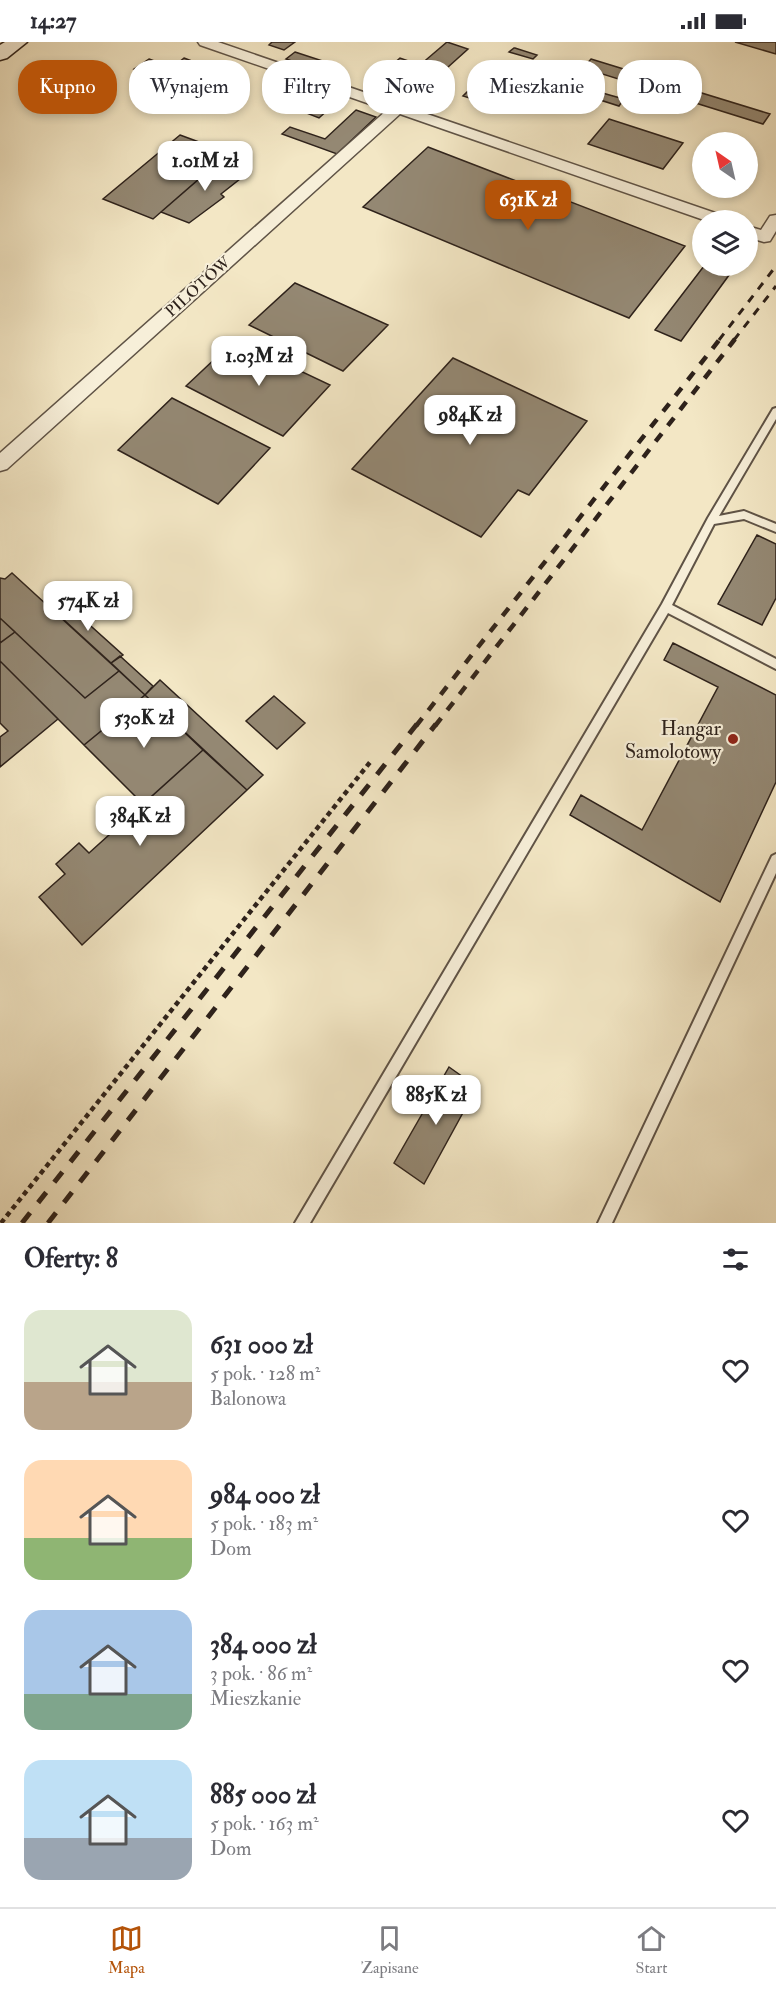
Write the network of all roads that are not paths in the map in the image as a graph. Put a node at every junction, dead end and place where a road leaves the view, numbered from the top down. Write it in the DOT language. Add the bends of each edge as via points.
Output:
graph roads {
  1 [pos="18,42"];
  2 [pos="205,42"];
  3 [pos="0,54"];
  4 [pos="363,98"];
  5 [pos="392,114"];
  6 [pos="408,114"];
  7 [pos="692,211"];
  8 [pos="776,220"];
  9 [pos="758,235"];
  10 [pos="776,411"];
  11 [pos="0,464"];
  12 [pos="711,521"];
  13 [pos="776,528"];
  14 [pos="666,607"];
  15 [pos="776,664"];
  16 [pos="776,860"];
  17 [pos="302,1223"];
  18 [pos="605,1223"];
  1 -- 3 [label="main road"];
  2 -- 4 [label="street"];
  5 -- 11 [label="street, PILOTÓW"];
  6 -- 7 [label="street"];
  8 -- 9 [label="street" via="764,237"];
  10 -- 12 [label="lane"];
  12 -- 13 [label="lane" via="744,514"];
  12 -- 14 [label="lane"];
  14 -- 15 [label="lane"];
  14 -- 17 [label="lane"];
  16 -- 18 [label="lane"];
}
